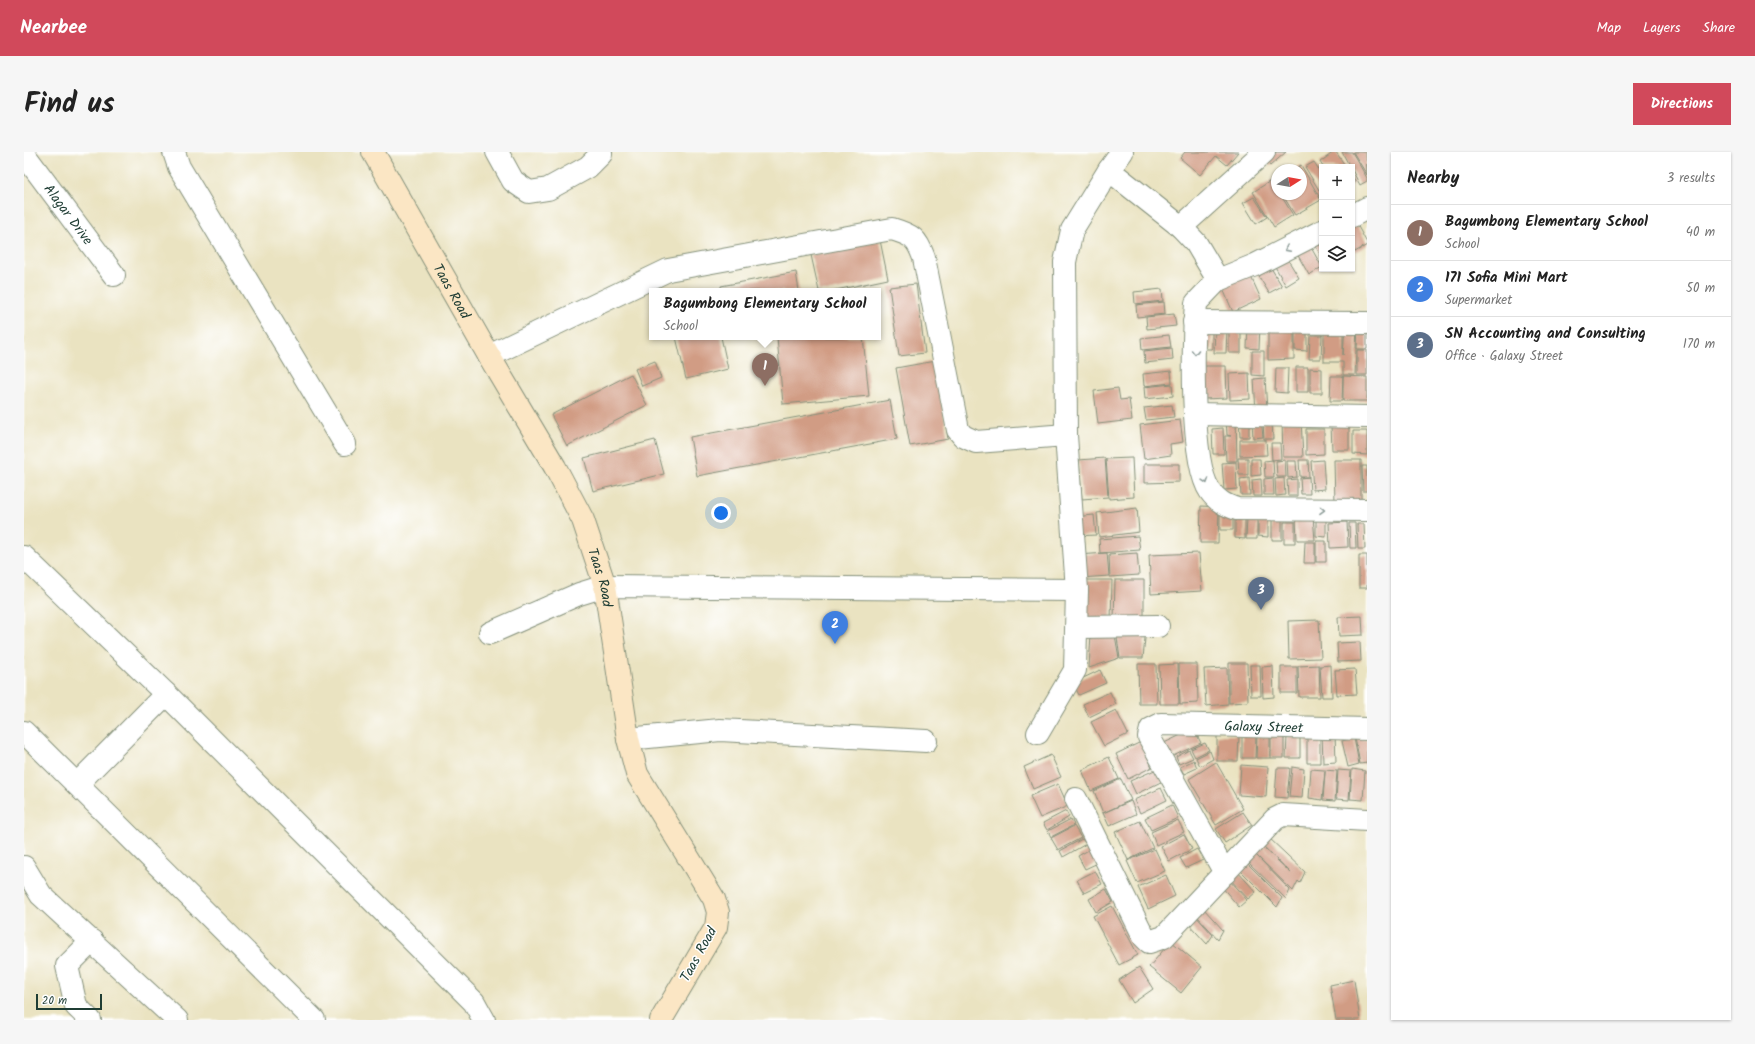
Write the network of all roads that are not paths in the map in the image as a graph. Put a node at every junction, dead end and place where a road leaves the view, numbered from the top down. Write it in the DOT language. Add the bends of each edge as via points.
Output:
graph roads {
  1 [pos="174,152"];
  2 [pos="373,152"];
  3 [pos="497,152"];
  4 [pos="601,152"];
  5 [pos="1122,152"];
  6 [pos="1264,152"];
  7 [pos="24,154"];
  8 [pos="1109,170"];
  9 [pos="1367,208"];
  10 [pos="1355,214"];
  11 [pos="1181,227"];
  12 [pos="1319,233"];
  13 [pos="114,274"];
  14 [pos="1218,280"];
  15 [pos="1194,322"];
  16 [pos="1367,323"];
  17 [pos="489,356"];
  18 [pos="1195,414"];
  19 [pos="1367,417"];
  20 [pos="1066,435"];
  21 [pos="345,444"];
  22 [pos="1367,510"];
  23 [pos="24,557"];
  24 [pos="605,586"];
  25 [pos="1077,590"];
  26 [pos="1158,626"];
  27 [pos="1077,627"];
  28 [pos="490,633"];
  29 [pos="166,694"];
  30 [pos="1367,729"];
  31 [pos="24,732"];
  32 [pos="1038,733"];
  33 [pos="628,739"];
  34 [pos="926,741"];
  35 [pos="77,784"];
  36 [pos="1076,800"];
  37 [pos="1367,820"];
  38 [pos="24,867"];
  39 [pos="1225,873"];
  40 [pos="92,940"];
  41 [pos="90,1020"];
  42 [pos="177,1020"];
  43 [pos="314,1020"];
  44 [pos="484,1020"];
  45 [pos="661,1020"];
  1 -- 21 [label="street" via="179,167"];
  2 -- 17 [label="street, Taas Road"];
  3 -- 4 [label="street" via="513,180 529,192 548,189 588,167"];
  5 -- 8 [label="street"];
  6 -- 11 [label="street"];
  7 -- 13 [label="street, Alagar Drive"];
  8 -- 11 [label="street"];
  8 -- 20 [label="street" via="1072,230 1065,262"];
  9 -- 10 [label="street"];
  11 -- 14 [label="street" via="1196,243"];
  12 -- 14 [label="street, one-way" via="1255,265"];
  14 -- 15 [label="street" via="1196,303"];
  15 -- 16 [label="street"];
  15 -- 18 [label="street, one-way"];
  17 -- 20 [label="street" via="668,270 892,230 913,237 920,246 958,430 962,436 976,442"];
  17 -- 24 [label="street, Taas Road" via="555,467 583,520"];
  18 -- 19 [label="street"];
  18 -- 22 [label="street, one-way" via="1200,464 1209,490 1221,504 1237,509"];
  20 -- 25 [label="street"];
  23 -- 29 [label="street"];
  24 -- 25 [label="street"];
  24 -- 28 [label="street" via="579,594"];
  24 -- 33 [label="street, Taas Road"];
  25 -- 27 [label="street"];
  26 -- 27 [label="street"];
  27 -- 32 [label="street" via="1075,670"];
  29 -- 35 [label="street"];
  29 -- 44 [label="street" via="474,1002"];
  30 -- 39 [label="street, Galaxy Street" via="1161,724 1151,729 1149,737"];
  31 -- 35 [label="street"];
  33 -- 34 [label="street" via="720,730"];
  33 -- 45 [label="street, Taas Road" via="638,774 714,899 718,912 716,927"];
  35 -- 43 [label="street"];
  36 -- 39 [label="street" via="1144,938 1149,942 1164,937"];
  37 -- 39 [label="street" via="1283,815 1275,819"];
  38 -- 40 [label="street" via="41,895"];
  40 -- 41 [label="street" via="67,966 76,1006"];
  40 -- 42 [label="street"];
}
